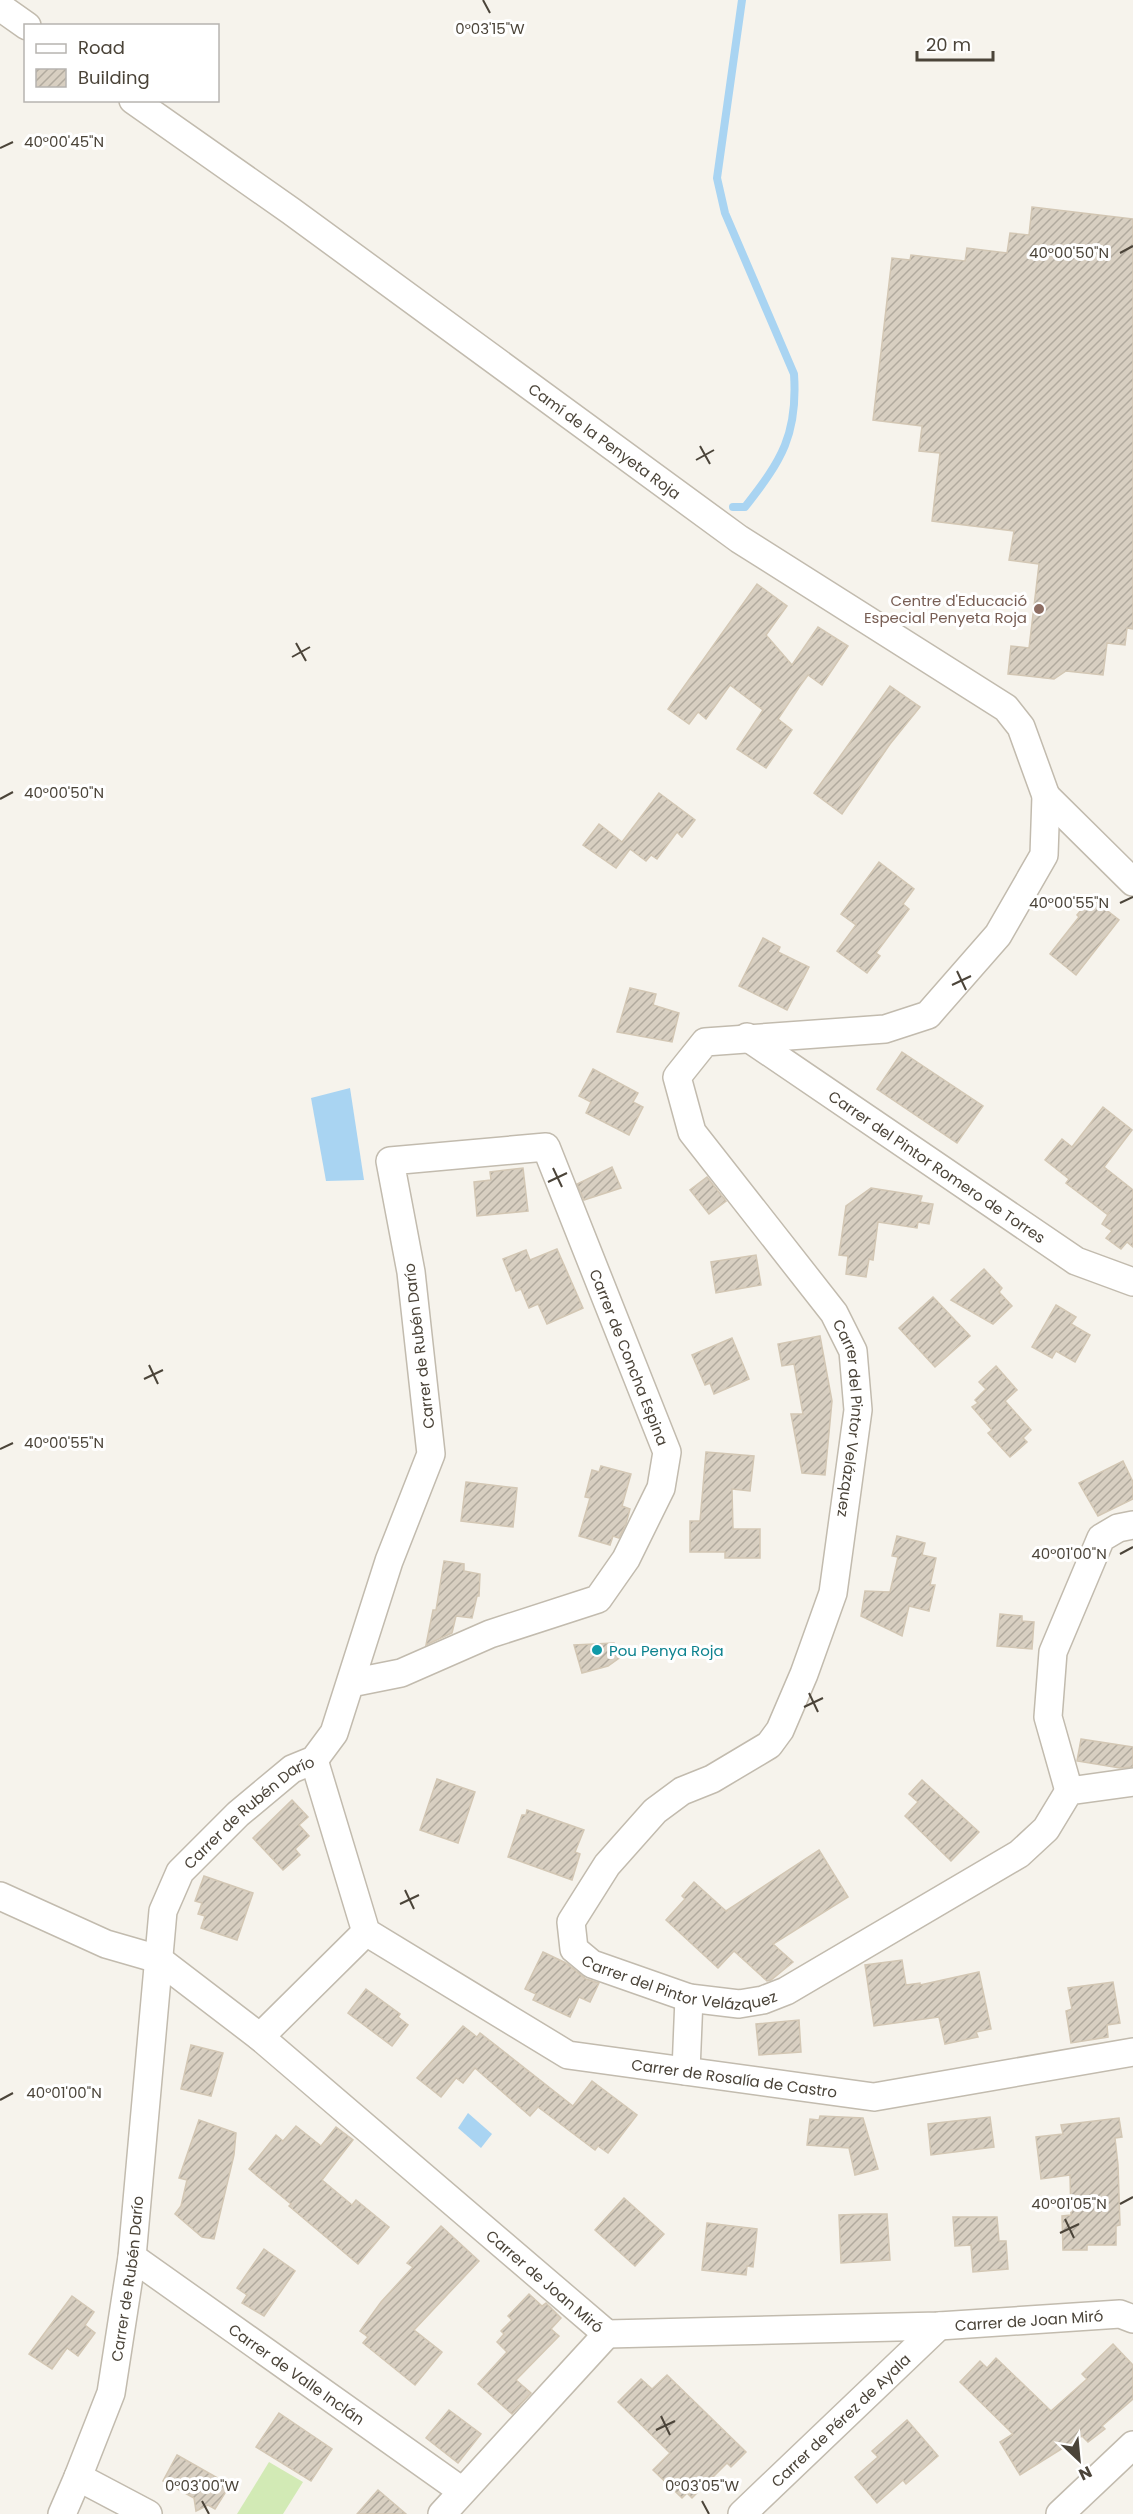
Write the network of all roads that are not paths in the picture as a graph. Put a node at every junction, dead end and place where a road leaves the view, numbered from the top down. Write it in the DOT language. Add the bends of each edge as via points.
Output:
graph roads {
  1 [pos="0,7"];
  2 [pos="24,24"];
  3 [pos="137,102"];
  4 [pos="1046,796"];
  5 [pos="1133,882"];
  6 [pos="747,1037"];
  7 [pos="390,1161"];
  8 [pos="1133,1282"];
  9 [pos="1133,1525"];
  10 [pos="351,1683"];
  11 [pos="314,1760"];
  12 [pos="1133,1782"];
  13 [pos="1069,1791"];
  14 [pos="0,1896"];
  15 [pos="366,1932"];
  16 [pos="158,1959"];
  17 [pos="689,1998"];
  18 [pos="260,2037"];
  19 [pos="1133,2052"];
  20 [pos="686,2071"];
  21 [pos="132,2257"];
  22 [pos="1133,2319"];
  23 [pos="939,2326"];
  24 [pos="607,2334"];
  25 [pos="1133,2445"];
  26 [pos="78,2477"];
  27 [pos="462,2491"];
  28 [pos="62,2514"];
  29 [pos="148,2514"];
  30 [pos="442,2514"];
  31 [pos="742,2514"];
  32 [pos="1060,2514"];
  1 -- 2 [label="street"];
  3 -- 4 [label="street, Camí de la Penyeta Roja" via="739,539 1006,708 1021,727"];
  4 -- 5 [label="street"];
  4 -- 6 [label="street, Carrer del Pintor Velázquez" via="1044,855 999,935 928,1015 885,1029"];
  6 -- 8 [label="street, Carrer del Pintor Romero de Torres" via="1076,1261"];
  6 -- 17 [label="street, Carrer del Pintor Velázquez" via="705,1042 677,1077 692,1132 834,1313 853,1351 858,1410 833,1593 780,1730 769,1745 712,1779 682,1791 655,1811 607,1865 571,1922 574,1949 592,1964"];
  7 -- 10 [label="street, Carrer de Rubén Darío" via="411,1272 431,1454 389,1561"];
  7 -- 10 [label="street, Carrer de Concha Espina" via="546,1147 667,1452 661,1488 626,1559 598,1599 490,1634 401,1673"];
  9 -- 13 [label="street" via="1101,1538 1053,1652 1048,1717"];
  10 -- 11 [label="street, Carrer de Rubén Darío" via="334,1733"];
  11 -- 15 [label="street"];
  11 -- 16 [label="street, Carrer de Rubén Darío" via="292,1769 238,1814 180,1872 163,1911"];
  12 -- 13 [label="street"];
  13 -- 17 [label="street, Carrer del Pintor Velázquez" via="1046,1828 1019,1854 786,1991 739,2004"];
  14 -- 16 [label="street" via="106,1944"];
  15 -- 18 [label="street"];
  15 -- 20 [label="street, Carrer de Rosalía de Castro" via="568,2055"];
  16 -- 18 [label="street, Carrer de Joan Miró"];
  16 -- 21 [label="street, Carrer de Rubén Darío"];
  17 -- 20 [label="street"];
  18 -- 24 [label="street, Carrer de Joan Miró"];
  19 -- 20 [label="street, Carrer de Rosalía de Castro" via="874,2097"];
  21 -- 26 [label="street, Carrer de Rubén Darío" via="111,2393"];
  21 -- 27 [label="street, Carrer de Valle Inclán"];
  22 -- 23 [label="street, Carrer de Joan Miró" via="1120,2314"];
  23 -- 24 [label="street, Carrer de Joan Miró"];
  23 -- 31 [label="street, Carrer de Pérez de Ayala"];
  24 -- 27 [label="street"];
  25 -- 32 [label="street"];
  26 -- 28 [label="street, Carrer de Rubén Darío"];
  26 -- 29 [label="street"];
  27 -- 30 [label="street"];
}
